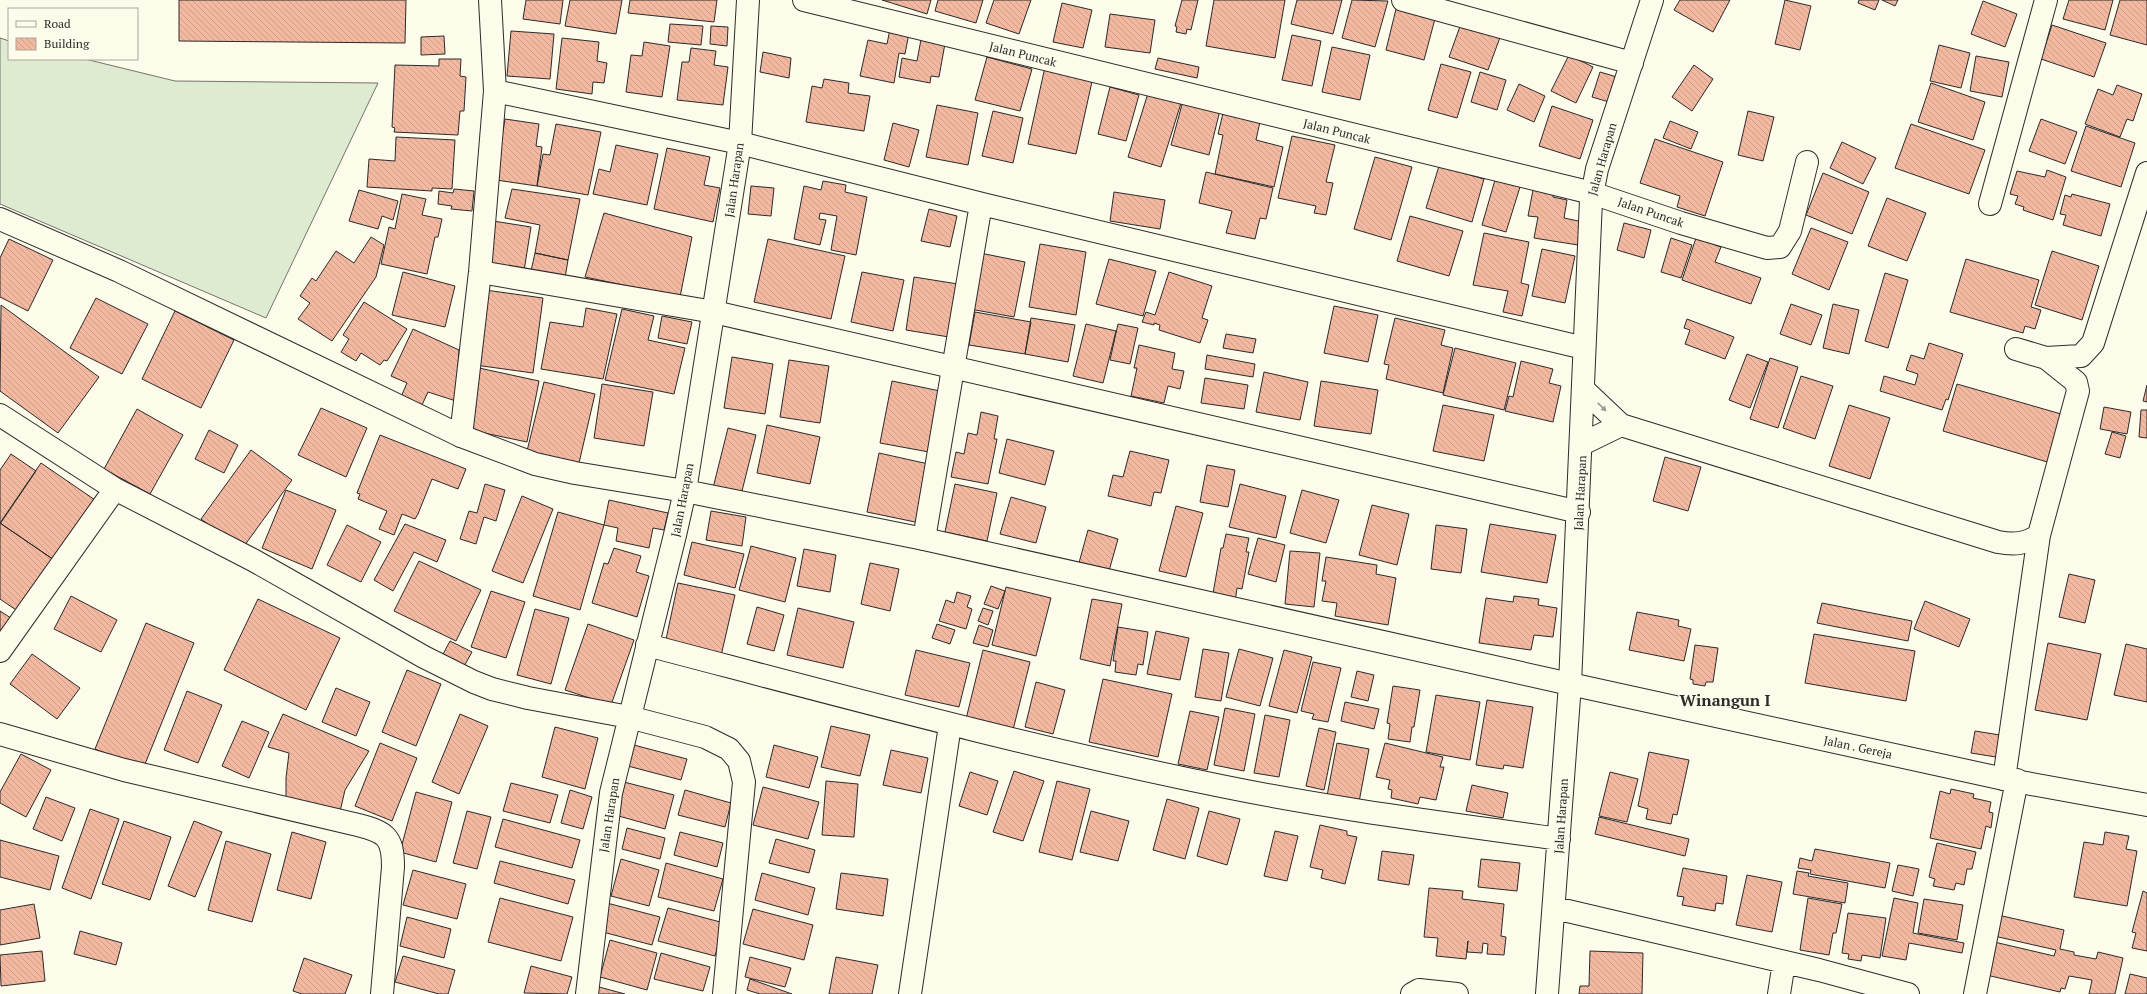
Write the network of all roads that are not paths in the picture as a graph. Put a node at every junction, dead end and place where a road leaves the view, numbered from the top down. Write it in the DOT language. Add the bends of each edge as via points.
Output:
graph roads {
  1 [pos="490,0"];
  2 [pos="748,0"];
  3 [pos="804,0"];
  4 [pos="1403,0"];
  5 [pos="1652,0"];
  6 [pos="2046,0"];
  7 [pos="1632,63"];
  8 [pos="495,91"];
  9 [pos="740,143"];
  10 [pos="1807,162"];
  11 [pos="2147,173"];
  12 [pos="1592,193"];
  13 [pos="981,204"];
  14 [pos="1990,204"];
  15 [pos="1,221"];
  16 [pos="480,272"];
  17 [pos="714,312"];
  18 [pos="1584,348"];
  19 [pos="2016,349"];
  20 [pos="2046,358"];
  21 [pos="954,367"];
  22 [pos="1583,389"];
  23 [pos="0,416"];
  24 [pos="1621,425"];
  25 [pos="461,436"];
  26 [pos="1582,444"];
  27 [pos="116,489"];
  28 [pos="684,491"];
  29 [pos="1579,512"];
  30 [pos="2039,535"];
  31 [pos="924,539"];
  32 [pos="647,645"];
  33 [pos="0,651"];
  34 [pos="1570,684"];
  35 [pos="629,717"];
  36 [pos="950,725"];
  37 [pos="0,734"];
  38 [pos="2011,779"];
  39 [pos="2147,805"];
  40 [pos="1559,839"];
  41 [pos="1555,908"];
  42 [pos="1784,962"];
  43 [pos="382,994"];
  44 [pos="587,994"];
  45 [pos="724,994"];
  46 [pos="910,994"];
  47 [pos="1412,994"];
  48 [pos="1456,994"];
  49 [pos="1547,994"];
  50 [pos="1779,994"];
  51 [pos="1908,994"];
  52 [pos="1975,994"];
  1 -- 8 [label="street"];
  2 -- 9 [label="street, Jalan Harapan"];
  3 -- 12 [label="street, Jalan Puncak"];
  4 -- 7 [label="street"];
  5 -- 7 [label="street, Jalan Harapan"];
  6 -- 14 [label="street"];
  7 -- 12 [label="street, Jalan Harapan" via="1597,169"];
  8 -- 9 [label="street"];
  8 -- 16 [label="street"];
  9 -- 13 [label="street"];
  9 -- 17 [label="street, Jalan Harapan"];
  10 -- 12 [label="street, Jalan Puncak" via="1790,231 1780,247 1774,249 1695,227"];
  11 -- 20 [label="street" via="2093,342 2081,356"];
  12 -- 18 [label="street, Jalan Harapan"];
  13 -- 18 [label="street"];
  13 -- 21 [label="street"];
  15 -- 25 [label="street, Jalan . Gereja" via="120,271"];
  16 -- 17 [label="street"];
  16 -- 25 [label="street"];
  17 -- 21 [label="street"];
  17 -- 28 [label="street, Jalan Harapan"];
  18 -- 22 [label="street, Jalan Harapan"];
  19 -- 20 [label="street"];
  20 -- 30 [label="street" via="2076,382 2078,391"];
  21 -- 29 [label="street"];
  21 -- 31 [label="street"];
  22 -- 24 [label="street, one-way"];
  22 -- 26 [label="street, Jalan Harapan"];
  23 -- 27 [label="street"];
  24 -- 26 [label="street"];
  24 -- 30 [label="street" via="1998,542 2026,543"];
  25 -- 28 [label="street, Jalan . Gereja" via="509,456 553,469"];
  26 -- 29 [label="street, Jalan Harapan"];
  27 -- 33 [label="street"];
  27 -- 35 [label="street" via="253,560 424,657 474,682 528,698"];
  28 -- 31 [label="street, Jalan . Gereja"];
  28 -- 32 [label="street, Jalan Harapan" via="676,535"];
  29 -- 34 [label="street, Jalan Harapan"];
  30 -- 38 [label="street"];
  31 -- 34 [label="street, Jalan . Gereja"];
  32 -- 35 [label="street, Jalan Harapan"];
  32 -- 36 [label="street"];
  34 -- 38 [label="street, Jalan . Gereja"];
  34 -- 40 [label="street, Jalan Harapan"];
  35 -- 44 [label="street, Jalan Harapan" via="611,793"];
  35 -- 45 [label="street" via="705,737 729,749 739,761 744,782"];
  36 -- 40 [label="street" via="1220,786 1340,809"];
  36 -- 46 [label="street"];
  37 -- 43 [label="street" via="124,770 358,825 385,834 393,856 393,868"];
  38 -- 39 [label="street, Jalan . Gereja"];
  38 -- 52 [label="street"];
  40 -- 41 [label="street, Jalan Harapan"];
  41 -- 42 [label="street"];
  41 -- 49 [label="street, Jalan Harapan"];
  42 -- 50 [label="street"];
  42 -- 51 [label="street"];
  47 -- 48 [label="street" via="1419,990"];
}
